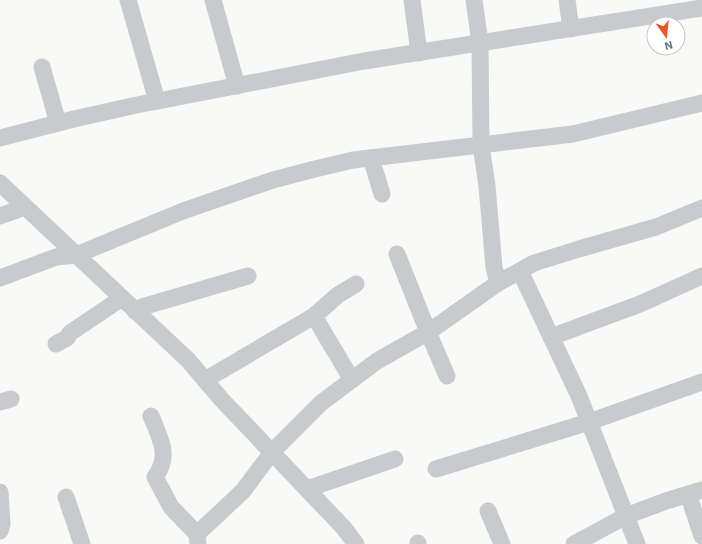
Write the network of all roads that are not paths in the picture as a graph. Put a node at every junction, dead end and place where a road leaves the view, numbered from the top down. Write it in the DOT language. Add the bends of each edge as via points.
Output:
graph roads {
  1 [pos="128,0"];
  2 [pos="213,0"];
  3 [pos="412,0"];
  4 [pos="474,0"];
  5 [pos="567,0"];
  6 [pos="702,8"];
  7 [pos="571,29"];
  8 [pos="480,43"];
  9 [pos="419,52"];
  10 [pos="42,67"];
  11 [pos="236,86"];
  12 [pos="157,101"];
  13 [pos="702,103"];
  14 [pos="58,123"];
  15 [pos="1,134"];
  16 [pos="481,145"];
  17 [pos="371,158"];
  18 [pos="0,183"];
  19 [pos="382,194"];
  20 [pos="25,207"];
  21 [pos="702,208"];
  22 [pos="0,216"];
  23 [pos="397,254"];
  24 [pos="76,255"];
  25 [pos="520,271"];
  26 [pos="248,276"];
  27 [pos="702,276"];
  28 [pos="0,278"];
  29 [pos="498,283"];
  30 [pos="356,284"];
  31 [pos="122,298"];
  32 [pos="135,311"];
  33 [pos="314,316"];
  34 [pos="428,332"];
  35 [pos="551,337"];
  36 [pos="56,344"];
  37 [pos="447,376"];
  38 [pos="205,380"];
  39 [pos="352,380"];
  40 [pos="702,382"];
  41 [pos="151,416"];
  42 [pos="589,422"];
  43 [pos="272,452"];
  44 [pos="395,459"];
  45 [pos="436,469"];
  46 [pos="307,489"];
  47 [pos="0,492"];
  48 [pos="695,492"];
  49 [pos="66,497"];
  50 [pos="488,511"];
  51 [pos="626,516"];
  52 [pos="0,532"];
  53 [pos="702,536"];
  54 [pos="197,539"];
  55 [pos="82,544"];
  56 [pos="356,544"];
  57 [pos="502,544"];
  58 [pos="574,544"];
  59 [pos="637,544"];
  1 -- 12 [label="street"];
  2 -- 11 [label="street"];
  3 -- 9 [label="street"];
  4 -- 8 [label="street"];
  5 -- 7 [label="street"];
  6 -- 7 [label="street"];
  7 -- 8 [label="street"];
  8 -- 9 [label="street"];
  8 -- 16 [label="street"];
  9 -- 11 [label="street"];
  10 -- 14 [label="street"];
  11 -- 12 [label="street"];
  12 -- 14 [label="street"];
  13 -- 16 [label="street" via="573,134"];
  14 -- 15 [label="street"];
  16 -- 17 [label="street"];
  16 -- 29 [label="street" via="494,267"];
  17 -- 19 [label="street"];
  17 -- 24 [label="street" via="330,165 273,180 183,211"];
  18 -- 20 [label="street"];
  20 -- 22 [label="street"];
  20 -- 24 [label="street"];
  21 -- 25 [label="street" via="656,227 579,249"];
  23 -- 34 [label="street"];
  24 -- 28 [label="street" via="56,257"];
  24 -- 31 [label="street"];
  25 -- 29 [label="street"];
  25 -- 35 [label="street"];
  26 -- 32 [label="street"];
  27 -- 35 [label="street" via="640,304"];
  29 -- 34 [label="street"];
  30 -- 33 [label="street" via="338,295"];
  31 -- 32 [label="street"];
  31 -- 36 [label="street"];
  32 -- 38 [label="street" via="188,360"];
  33 -- 38 [label="street"];
  33 -- 39 [label="street"];
  34 -- 37 [label="street"];
  34 -- 39 [label="street" via="377,361"];
  35 -- 42 [label="street"];
  38 -- 43 [label="street"];
  39 -- 43 [label="street" via="321,403"];
  40 -- 42 [label="street"];
  41 -- 54 [label="street" via="164,454 161,470 155,477 171,507"];
  42 -- 45 [label="street"];
  42 -- 51 [label="street"];
  43 -- 46 [label="street"];
  43 -- 54 [label="street" via="243,491"];
  44 -- 46 [label="street"];
  46 -- 56 [label="street"];
  47 -- 52 [label="street"];
  48 -- 51 [label="street"];
  48 -- 53 [label="street"];
  49 -- 55 [label="street"];
  50 -- 57 [label="street"];
  51 -- 58 [label="street"];
  51 -- 59 [label="street"];
}
